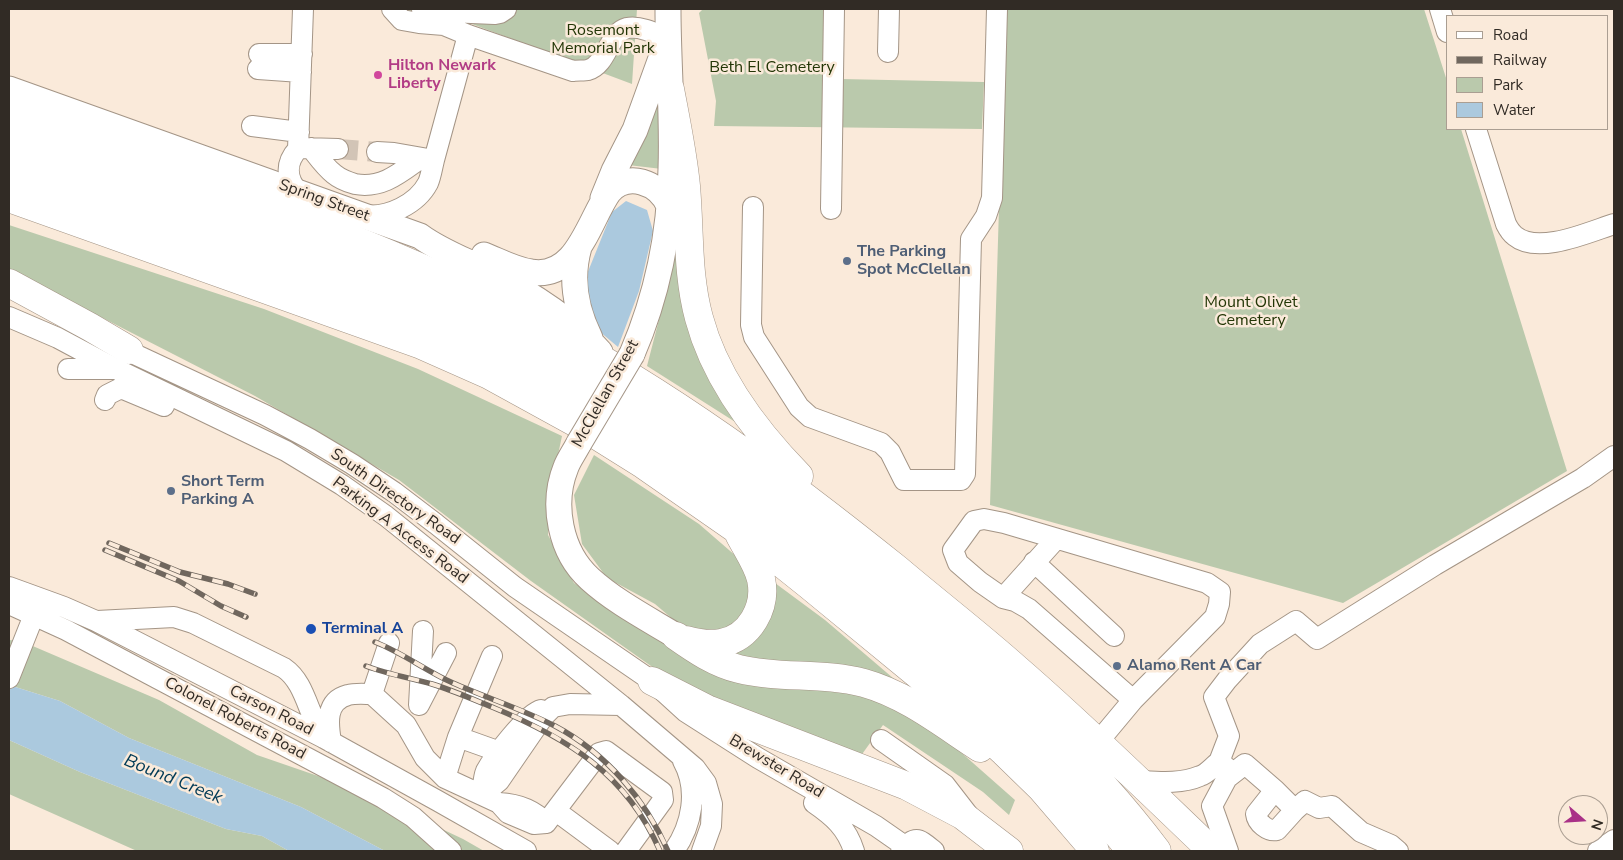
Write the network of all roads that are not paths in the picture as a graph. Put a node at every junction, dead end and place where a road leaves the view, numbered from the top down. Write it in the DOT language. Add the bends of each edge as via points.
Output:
graph roads {
  1 [pos="303,9"];
  2 [pos="392,9"];
  3 [pos="422,9"];
  4 [pos="506,9"];
  5 [pos="668,9"];
  6 [pos="834,9"];
  7 [pos="889,9"];
  8 [pos="997,9"];
  9 [pos="1440,9"];
  10 [pos="1446,29"];
  11 [pos="468,35"];
  12 [pos="668,39"];
  13 [pos="888,52"];
  14 [pos="258,62"];
  15 [pos="301,63"];
  16 [pos="9,89"];
  17 [pos="670,89"];
  18 [pos="9,115"];
  19 [pos="252,126"];
  20 [pos="1476,130"];
  21 [pos="9,142"];
  22 [pos="303,143"];
  23 [pos="338,149"];
  24 [pos="377,152"];
  25 [pos="428,159"];
  26 [pos="9,170"];
  27 [pos="298,192"];
  28 [pos="9,198"];
  29 [pos="669,206"];
  30 [pos="753,207"];
  31 [pos="598,209"];
  32 [pos="831,209"];
  33 [pos="359,214"];
  34 [pos="1614,224"];
  35 [pos="420,236"];
  36 [pos="579,247"];
  37 [pos="9,283"];
  38 [pos="9,297"];
  39 [pos="9,317"];
  40 [pos="592,343"];
  41 [pos="122,360"];
  42 [pos="621,360"];
  43 [pos="68,370"];
  44 [pos="105,400"];
  45 [pos="270,442"];
  46 [pos="1614,456"];
  47 [pos="736,529"];
  48 [pos="859,538"];
  49 [pos="1056,538"];
  50 [pos="1034,562"];
  51 [pos="9,587"];
  52 [pos="1003,598"];
  53 [pos="9,604"];
  54 [pos="34,615"];
  55 [pos="96,621"];
  56 [pos="423,631"];
  57 [pos="676,636"];
  58 [pos="1114,636"];
  59 [pos="389,643"];
  60 [pos="446,653"];
  61 [pos="492,656"];
  62 [pos="9,678"];
  63 [pos="652,681"];
  64 [pos="372,694"];
  65 [pos="1133,700"];
  66 [pos="419,705"];
  67 [pos="621,705"];
  68 [pos="553,707"];
  69 [pos="409,730"];
  70 [pos="458,737"];
  71 [pos="328,740"];
  72 [pos="881,740"];
  73 [pos="1098,742"];
  74 [pos="500,752"];
  75 [pos="679,755"];
  76 [pos="758,758"];
  77 [pos="1223,770"];
  78 [pos="445,778"];
  79 [pos="1140,782"];
  80 [pos="1041,788"];
  81 [pos="1275,790"];
  82 [pos="490,799"];
  83 [pos="1295,810"];
  84 [pos="551,817"];
  85 [pos="976,825"];
  86 [pos="1614,840"];
  87 [pos="906,849"];
  88 [pos="451,851"];
  89 [pos="526,851"];
  90 [pos="610,851"];
  91 [pos="626,851"];
  92 [pos="674,851"];
  93 [pos="703,851"];
  94 [pos="854,851"];
  95 [pos="934,851"];
  96 [pos="1008,851"];
  97 [pos="1027,851"];
  98 [pos="1095,851"];
  99 [pos="1131,851"];
  100 [pos="1157,851"];
  101 [pos="1212,851"];
  102 [pos="1228,851"];
  103 [pos="1398,851"];
  104 [pos="1598,851"];
  1 -- 15 [label="street"];
  2 -- 11 [label="street" via="402,20 444,25"];
  3 -- 4 [label="street" via="495,14"];
  5 -- 12 [label="main road, McClellan Street"];
  6 -- 32 [label="street"];
  7 -- 13 [label="street"];
  8 -- 30 [label="street" via="992,198 986,216 971,239 965,474 961,480 904,480 890,452 881,444 810,417 799,407 754,337 751,325"];
  9 -- 10 [label="street"];
  11 -- 12 [label="street" via="573,71 590,69 605,56 617,34 627,28 637,28"];
  11 -- 25 [label="street"];
  12 -- 17 [label="main road, McClellan Street"];
  12 -- 31 [label="main road" via="635,130"];
  14 -- 15 [label="street"];
  15 -- 22 [label="street"];
  16 -- 27 [label="main road, Spring Street"];
  17 -- 29 [label="main road, McClellan Street" via="672,155"];
  17 -- 48 [label="highway" via="684,171 692,290 699,320 714,358 739,402 774,449"];
  18 -- 42 [label="highway" via="379,250 511,310 564,338"];
  19 -- 22 [label="street"];
  20 -- 34 [label="street" via="1506,224 1514,236 1522,241 1544,244"];
  21 -- 100 [label="highway" via="344,262 439,300 539,349 641,408 796,516 1000,683 1081,760"];
  22 -- 23 [label="street"];
  22 -- 25 [label="street" via="333,174 361,185 371,186 394,178"];
  22 -- 27 [label="street" via="290,160 288,174"];
  24 -- 25 [label="street"];
  25 -- 33 [label="street" via="432,185 400,209 381,215"];
  26 -- 99 [label="highway" via="427,321 521,363 610,414 764,518 936,657 1049,759"];
  27 -- 33 [label="main road, Spring Street"];
  28 -- 47 [label="highway" via="395,335 466,364 602,438"];
  29 -- 31 [label="main road" via="665,197 646,183 623,182 612,188"];
  29 -- 42 [label="main road, McClellan Street" via="648,314"];
  31 -- 36 [label="main road"];
  33 -- 35 [label="main road, Spring Street"];
  35 -- 36 [label="main road" via="439,239 532,273 556,269"];
  35 -- 40 [label="main road, Spring Street" via="534,298"];
  36 -- 40 [label="main road" via="574,273 575,293"];
  37 -- 41 [label="highway" via="90,327"];
  38 -- 41 [label="street, South Directory Road" via="86,333"];
  39 -- 41 [label="street, Parking A Access Road"];
  40 -- 42 [label="main road, Spring Street"];
  41 -- 43 [label="street"];
  41 -- 45 [label="street, Parking A Access Road"];
  41 -- 63 [label="street, South Directory Road" via="265,415 352,464 429,518 515,587"];
  42 -- 48 [label="highway" via="659,394 736,445"];
  42 -- 57 [label="main road, McClellan Street, bridge" via="566,466 559,497 561,528 574,559 589,578"];
  44 -- 45 [label="street" via="107,395 121,388 250,443"];
  45 -- 67 [label="street, Parking A Access Road" via="386,516"];
  46 -- 77 [label="street" via="1584,478 1317,639 1296,621 1260,644 1214,697 1229,736"];
  47 -- 57 [label="highway" via="760,576 762,598 755,619 745,631 721,643 698,642"];
  47 -- 80 [label="highway" via="934,689"];
  48 -- 73 [label="highway" via="1010,663"];
  49 -- 50 [label="street"];
  49 -- 52 [label="street" via="984,519 974,521 953,550 958,563"];
  49 -- 65 [label="street" via="1207,583 1220,592 1215,617"];
  50 -- 52 [label="street"];
  50 -- 58 [label="street"];
  51 -- 55 [label="street, Carson Road"];
  52 -- 65 [label="street" via="1029,609"];
  53 -- 54 [label="street, Colonel Roberts Road"];
  54 -- 62 [label="street"];
  54 -- 88 [label="street, Colonel Roberts Road" via="383,798 413,817"];
  55 -- 71 [label="street, Carson Road"];
  55 -- 71 [label="street" via="174,617 284,668 296,678 317,729"];
  56 -- 66 [label="street"];
  57 -- 80 [label="highway" via="714,660 738,669 834,677 884,690 924,711"];
  59 -- 64 [label="street"];
  60 -- 66 [label="street"];
  61 -- 70 [label="street"];
  63 -- 76 [label="street, Brewster Road" via="686,712"];
  63 -- 85 [label="highway" via="707,709 907,786"];
  64 -- 69 [label="street"];
  64 -- 71 [label="street" via="348,695 336,701 329,714"];
  65 -- 73 [label="street"];
  66 -- 69 [label="street"];
  67 -- 68 [label="street"];
  67 -- 75 [label="street, Parking A Access Road"];
  68 -- 74 [label="street" via="535,711 518,727"];
  68 -- 82 [label="street" via="543,716"];
  69 -- 78 [label="street" via="425,758"];
  70 -- 74 [label="street"];
  70 -- 78 [label="street"];
  71 -- 89 [label="street, Carson Road"];
  72 -- 85 [label="street" via="945,785"];
  73 -- 79 [label="highway"];
  74 -- 82 [label="street" via="486,772"];
  75 -- 92 [label="street, Parking A Access Road" via="688,772 692,803 687,826"];
  75 -- 93 [label="street, Parking A Access Road" via="701,775 710,793 711,826"];
  76 -- 87 [label="street, Brewster Road" via="860,817"];
  76 -- 94 [label="street" via="781,780 834,818 848,835"];
  77 -- 79 [label="street" via="1186,780"];
  77 -- 81 [label="street" via="1245,764"];
  77 -- 102 [label="street" via="1212,806"];
  78 -- 82 [label="street"];
  79 -- 101 [label="highway"];
  80 -- 98 [label="highway"];
  81 -- 83 [label="street"];
  81 -- 83 [label="street" via="1256,814 1267,829 1277,830"];
  82 -- 84 [label="street" via="508,813 534,824"];
  83 -- 103 [label="street" via="1305,801 1319,808 1332,806 1361,832 1391,844"];
  84 -- 90 [label="street"];
  84 -- 91 [label="street" via="599,753 606,751 662,792 663,800"];
  85 -- 96 [label="highway"];
  85 -- 97 [label="highway"];
  86 -- 104 [label="street"];
  87 -- 95 [label="street, Brewster Road" via="911,841 918,840"];
}
